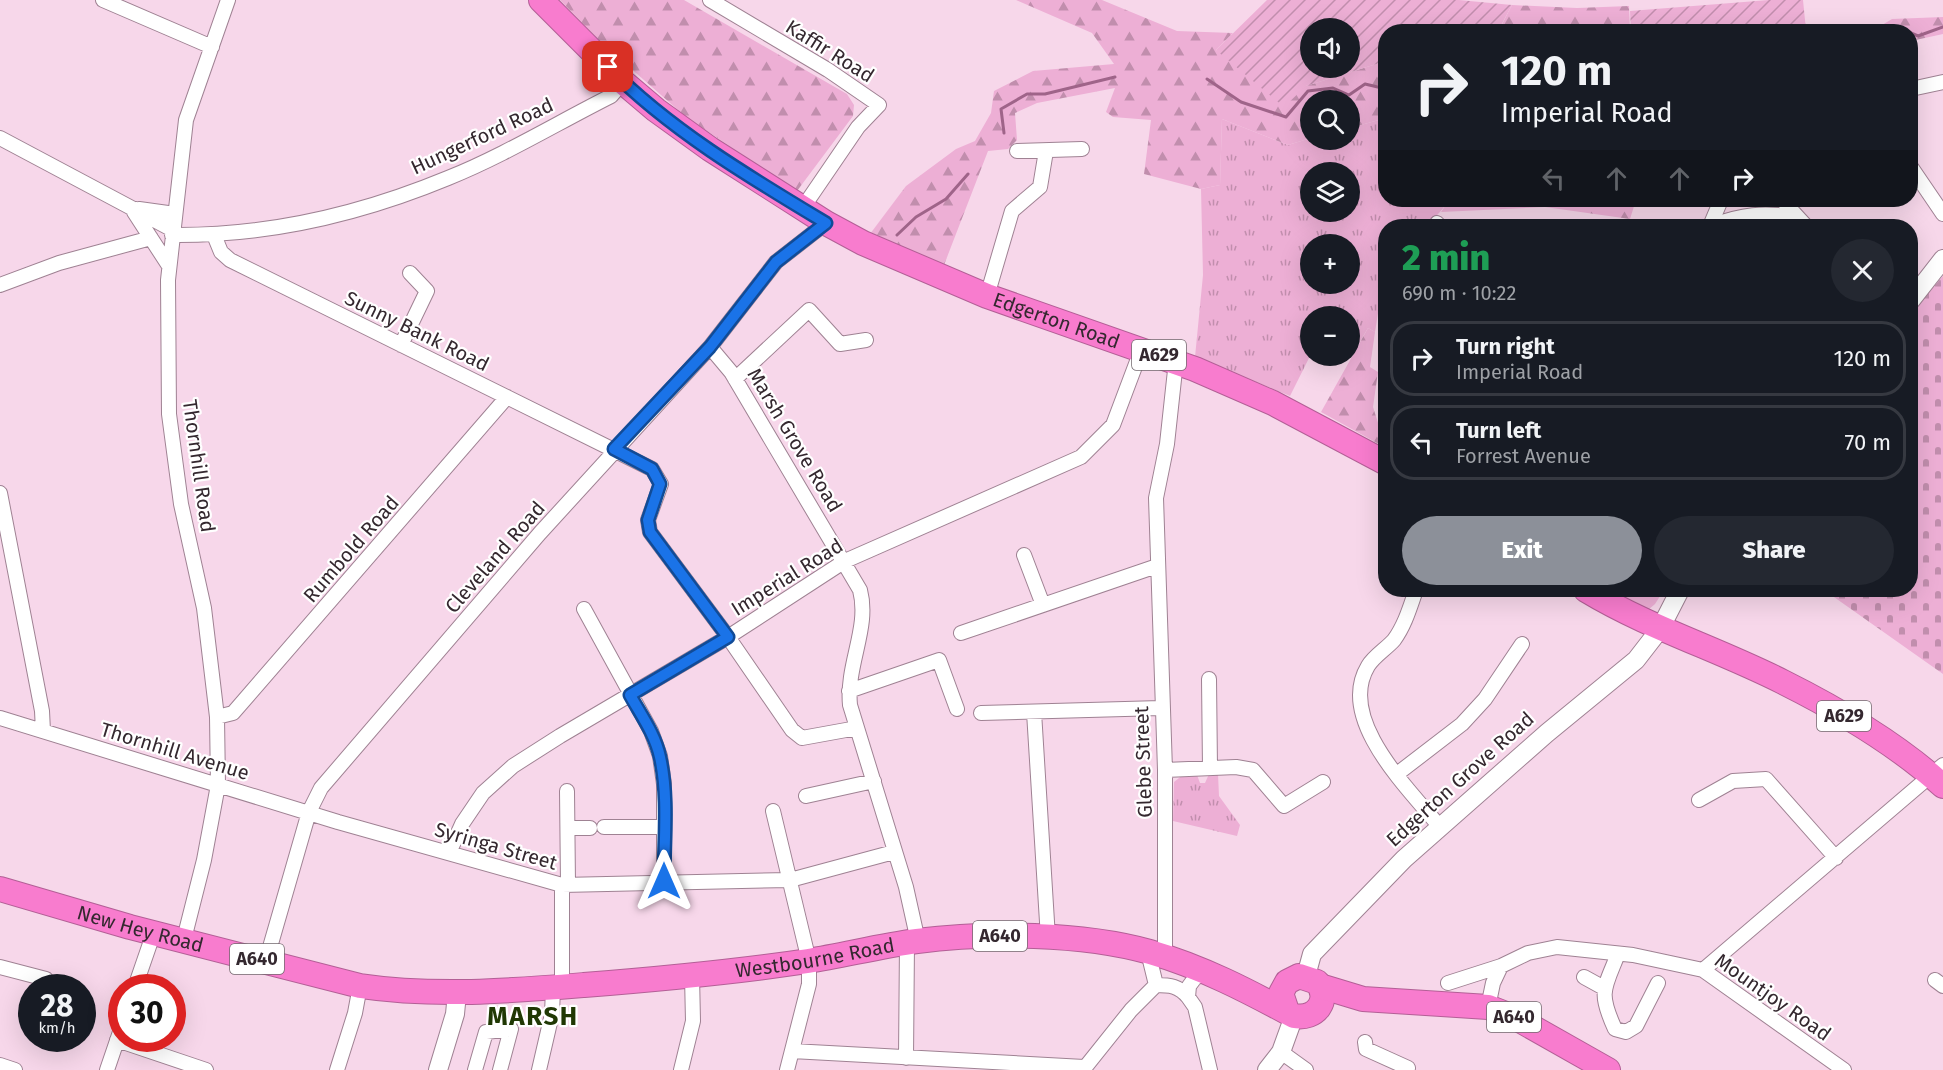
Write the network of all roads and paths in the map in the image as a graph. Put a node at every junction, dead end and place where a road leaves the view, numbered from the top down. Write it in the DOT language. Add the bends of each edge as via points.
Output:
graph roads {
  1 [pos="103,0"];
  2 [pos="228,0"];
  3 [pos="541,0"];
  4 [pos="710,0"];
  5 [pos="212,47"];
  6 [pos="623,82"];
  7 [pos="1943,82"];
  8 [pos="1918,87"];
  9 [pos="0,138"];
  10 [pos="1082,148"];
  11 [pos="1017,151"];
  12 [pos="1046,151"];
  13 [pos="1918,177"];
  14 [pos="1788,207"];
  15 [pos="131,208"];
  16 [pos="802,209"];
  17 [pos="175,214"];
  18 [pos="1943,214"];
  19 [pos="1731,219"];
  20 [pos="1788,219"];
  21 [pos="1798,219"];
  22 [pos="826,223"];
  23 [pos="173,232"];
  24 [pos="214,235"];
  25 [pos="151,238"];
  26 [pos="1943,259"];
  27 [pos="169,266"];
  28 [pos="410,273"];
  29 [pos="0,285"];
  30 [pos="1918,291"];
  31 [pos="987,296"];
  32 [pos="866,340"];
  33 [pos="400,345"];
  34 [pos="710,347"];
  35 [pos="1142,348"];
  36 [pos="1176,361"];
  37 [pos="735,379"];
  38 [pos="507,397"];
  39 [pos="614,449"];
  40 [pos="1378,459"];
  41 [pos="0,493"];
  42 [pos="1024,555"];
  43 [pos="845,561"];
  44 [pos="1157,566"];
  45 [pos="1413,597"];
  46 [pos="1598,597"];
  47 [pos="1676,597"];
  48 [pos="1043,605"];
  49 [pos="584,609"];
  50 [pos="1660,629"];
  51 [pos="961,633"];
  52 [pos="728,637"];
  53 [pos="1522,644"];
  54 [pos="1209,679"];
  55 [pos="849,691"];
  56 [pos="630,695"];
  57 [pos="1161,708"];
  58 [pos="957,709"];
  59 [pos="981,712"];
  60 [pos="1034,712"];
  61 [pos="218,717"];
  62 [pos="0,718"];
  63 [pos="857,728"];
  64 [pos="43,731"];
  65 [pos="1210,768"];
  66 [pos="1165,770"];
  67 [pos="1397,774"];
  68 [pos="1939,776"];
  69 [pos="874,781"];
  70 [pos="1323,782"];
  71 [pos="218,785"];
  72 [pos="567,791"];
  73 [pos="806,796"];
  74 [pos="1699,800"];
  75 [pos="772,811"];
  76 [pos="309,812"];
  77 [pos="338,822"];
  78 [pos="664,827"];
  79 [pos="1440,827"];
  80 [pos="568,828"];
  81 [pos="894,852"];
  82 [pos="449,853"];
  83 [pos="1836,858"];
  84 [pos="790,880"];
  85 [pos="664,881"];
  86 [pos="565,884"];
  87 [pos="0,889"];
  88 [pos="154,932"];
  89 [pos="1048,938"];
  90 [pos="184,939"];
  91 [pos="913,942"];
  92 [pos="1618,954"];
  93 [pos="1157,955"];
  94 [pos="266,961"];
  95 [pos="809,961"];
  96 [pos="1501,966"];
  97 [pos="0,967"];
  98 [pos="1703,970"];
  99 [pos="1205,973"];
  100 [pos="27,974"];
  101 [pos="139,974"];
  102 [pos="692,976"];
  103 [pos="1584,977"];
  104 [pos="1448,983"];
  105 [pos="1658,983"];
  106 [pos="1238,984"];
  107 [pos="1156,985"];
  108 [pos="360,986"];
  109 [pos="557,987"];
  110 [pos="1308,988"];
  111 [pos="1604,988"];
  112 [pos="386,989"];
  113 [pos="457,993"];
  114 [pos="1188,997"];
  115 [pos="1488,1006"];
  116 [pos="1291,1014"];
  117 [pos="1365,1042"];
  118 [pos="792,1051"];
  119 [pos="113,1052"];
  120 [pos="153,1052"];
  121 [pos="1281,1052"];
  122 [pos="908,1062"];
  123 [pos="0,1065"];
  124 [pos="1393,1066"];
  125 [pos="1083,1068"];
  126 [pos="1408,1068"];
  127 [pos="15,1070"];
  128 [pos="107,1070"];
  129 [pos="206,1070"];
  130 [pos="337,1070"];
  131 [pos="438,1070"];
  132 [pos="475,1070"];
  133 [pos="500,1070"];
  134 [pos="539,1070"];
  135 [pos="681,1070"];
  136 [pos="787,1070"];
  137 [pos="1210,1070"];
  138 [pos="1267,1070"];
  139 [pos="1306,1070"];
  140 [pos="1608,1070"];
  141 [pos="1844,1070"];
  1 -- 5 [label="street"];
  2 -- 5 [label="street, Thornhill Road"];
  3 -- 6 [label="highway, A629"];
  4 -- 16 [label="street, Kaffir Road" via="879,105 858,127"];
  5 -- 17 [label="street, Thornhill Road" via="186,120"];
  6 -- 16 [label="highway, A629" via="710,149"];
  6 -- 24 [label="street, Hungerford Road" via="611,96 449,178 355,210 270,229"];
  7 -- 8 [label="street"];
  9 -- 15 [label="street"];
  10 -- 12 [label="street"];
  11 -- 12 [label="street"];
  12 -- 31 [label="street" via="1041,187 1012,212"];
  13 -- 18 [label="street"];
  14 -- 21 [label="street"];
  15 -- 17 [label="street"];
  15 -- 23 [label="street"];
  15 -- 25 [label="street"];
  16 -- 22 [label="highway, A629"];
  17 -- 23 [label="street, Thornhill Road"];
  19 -- 20 [label="street" via="1763,213"];
  22 -- 31 [label="highway, Edgerton Road / A629"];
  22 -- 34 [label="street, Cleveland Road" via="776,262"];
  23 -- 24 [label="street, Hungerford Road"];
  23 -- 27 [label="street, Thornhill Road"];
  24 -- 33 [label="street, Sunny Bank Road" via="216,245 230,260"];
  25 -- 27 [label="street"];
  25 -- 29 [label="street" via="59,263"];
  26 -- 30 [label="street"];
  27 -- 61 [label="street, Thornhill Road" via="169,414 181,504 204,608"];
  28 -- 33 [label="street" via="427,291"];
  31 -- 35 [label="highway, Edgerton Road / A629"];
  32 -- 37 [label="street" via="840,345 808,310"];
  33 -- 38 [label="street, Sunny Bank Road"];
  34 -- 37 [label="street, Marsh Grove Road"];
  34 -- 39 [label="street, Cleveland Road"];
  35 -- 36 [label="highway, Edgerton Road / A629"];
  35 -- 43 [label="street, Imperial Road" via="1113,425 1081,457"];
  36 -- 40 [label="highway, Edgerton Road / A629" via="1273,403"];
  36 -- 44 [label="street, Glebe Street" via="1167,444 1156,498"];
  37 -- 43 [label="street, Marsh Grove Road"];
  38 -- 39 [label="street, Sunny Bank Road"];
  38 -- 61 [label="street, Rumbold Road" via="233,713"];
  39 -- 52 [label="street, Sunny Bank Road" via="652,469 660,484 648,520 650,532"];
  39 -- 76 [label="street, Cleveland Road" via="321,788"];
  41 -- 64 [label="street"];
  42 -- 48 [label="street"];
  43 -- 52 [label="street, Imperial Road"];
  43 -- 55 [label="street, Marsh Grove Road" via="863,601"];
  44 -- 48 [label="street"];
  44 -- 57 [label="street, Glebe Street"];
  45 -- 67 [label="street" via="1394,639 1360,681 1365,722 1373,741"];
  46 -- 50 [label="highway, A629"];
  47 -- 50 [label="street, Edgerton Grove Road"];
  48 -- 51 [label="street"];
  49 -- 56 [label="street"];
  50 -- 68 [label="highway, A629" via="1783,681"];
  50 -- 79 [label="street, Edgerton Grove Road" via="1636,660"];
  52 -- 56 [label="street, Imperial Road"];
  52 -- 63 [label="street, Sunny Bank Road" via="797,735 811,738"];
  53 -- 67 [label="street" via="1485,699 1462,724"];
  54 -- 65 [label="street"];
  55 -- 58 [label="street" via="939,660"];
  55 -- 63 [label="street, Marsh Grove Road"];
  56 -- 78 [label="street" via="660,756"];
  56 -- 82 [label="street, Imperial Road" via="513,766 483,793"];
  57 -- 60 [label="street"];
  57 -- 66 [label="street, Glebe Street"];
  59 -- 60 [label="street"];
  60 -- 89 [label="street"];
  61 -- 71 [label="street, Thornhill Road"];
  62 -- 64 [label="street, Thornhill Avenue"];
  63 -- 69 [label="street, Marsh Grove Road"];
  64 -- 71 [label="street, Thornhill Avenue"];
  65 -- 66 [label="street"];
  65 -- 70 [label="street" via="1253,770 1284,806"];
  66 -- 93 [label="street, Glebe Street"];
  67 -- 79 [label="street"];
  68 -- 83 [label="street"];
  69 -- 73 [label="street"];
  69 -- 81 [label="street, Marsh Grove Road"];
  71 -- 76 [label="street, Thornhill Avenue"];
  71 -- 90 [label="street, Thornhill Road"];
  72 -- 80 [label="street"];
  74 -- 83 [label="street" via="1732,781 1766,779"];
  75 -- 84 [label="street"];
  76 -- 77 [label="street, Thornhill Avenue"];
  76 -- 94 [label="street, Cleveland Road"];
  77 -- 82 [label="street, Syringa Street"];
  78 -- 80 [label="street"];
  78 -- 85 [label="street"];
  79 -- 110 [label="street, Edgerton Grove Road" via="1312,954"];
  80 -- 86 [label="street"];
  81 -- 84 [label="street, Syringa Street"];
  81 -- 91 [label="street, Marsh Grove Road"];
  82 -- 86 [label="street, Syringa Street"];
  83 -- 98 [label="street"];
  84 -- 85 [label="street, Syringa Street"];
  84 -- 95 [label="street"];
  85 -- 86 [label="street, Syringa Street"];
  86 -- 109 [label="street"];
  87 -- 88 [label="highway, New Hey Road / A640"];
  88 -- 90 [label="highway, New Hey Road / A640"];
  88 -- 101 [label="street"];
  89 -- 91 [label="highway, Westbourne Road / A640" via="968,936"];
  89 -- 93 [label="highway, Westbourne Road / A640"];
  90 -- 94 [label="highway, New Hey Road / A640"];
  91 -- 95 [label="highway, Westbourne Road / A640"];
  91 -- 122 [label="street, Marsh Grove Road"];
  92 -- 96 [label="street, Mountjoy Road" via="1550,947"];
  92 -- 98 [label="street, Mountjoy Road"];
  92 -- 111 [label="street"];
  93 -- 99 [label="highway, Westbourne Road / A640"];
  93 -- 107 [label="street, Glebe Street"];
  94 -- 108 [label="highway, New Hey Road / A640"];
  95 -- 102 [label="highway, Westbourne Road / A640"];
  95 -- 118 [label="street" via="809,984"];
  96 -- 104 [label="street, Mountjoy Road"];
  96 -- 115 [label="street"];
  97 -- 100 [label="street"];
  98 -- 141 [label="street, Mountjoy Road"];
  99 -- 106 [label="highway, Westbourne Road / A640"];
  99 -- 114 [label="street" via="1189,986"];
  102 -- 109 [label="highway, Westbourne Road / A640"];
  102 -- 135 [label="street" via="693,1021"];
  103 -- 111 [label="street"];
  105 -- 111 [label="street" via="1636,1026 1626,1032 1616,1029 1604,1001"];
  106 -- 110 [label="highway, Westbourne Road / A640"];
  106 -- 116 [label="highway, Westbourne Road / A640"];
  107 -- 114 [label="street" via="1175,987"];
  107 -- 125 [label="street"];
  108 -- 112 [label="highway, New Hey Road / A640"];
  108 -- 130 [label="street"];
  109 -- 113 [label="highway, Westbourne Road / A640"];
  109 -- 134 [label="street"];
  110 -- 115 [label="highway, A640" via="1363,999"];
  110 -- 116 [label="highway" via="1308,1017"];
  110 -- 116 [label="highway" via="1281,1000"];
  112 -- 113 [label="highway, Westbourne Road / A640"];
  113 -- 131 [label="street" via="455,1014"];
  114 -- 137 [label="street" via="1196,1007"];
  115 -- 140 [label="highway, A640"];
  116 -- 121 [label="street"];
  117 -- 124 [label="street" via="1366,1049"];
  118 -- 122 [label="street"];
  118 -- 136 [label="street"];
  119 -- 128 [label="street"];
  120 -- 129 [label="street"];
  121 -- 138 [label="street"];
  121 -- 139 [label="street"];
  122 -- 125 [label="street"];
  123 -- 127 [label="street"];
  124 -- 126 [label="street"];
  132 -- 133 [label="street" via="486,1032 511,1029"];
}
